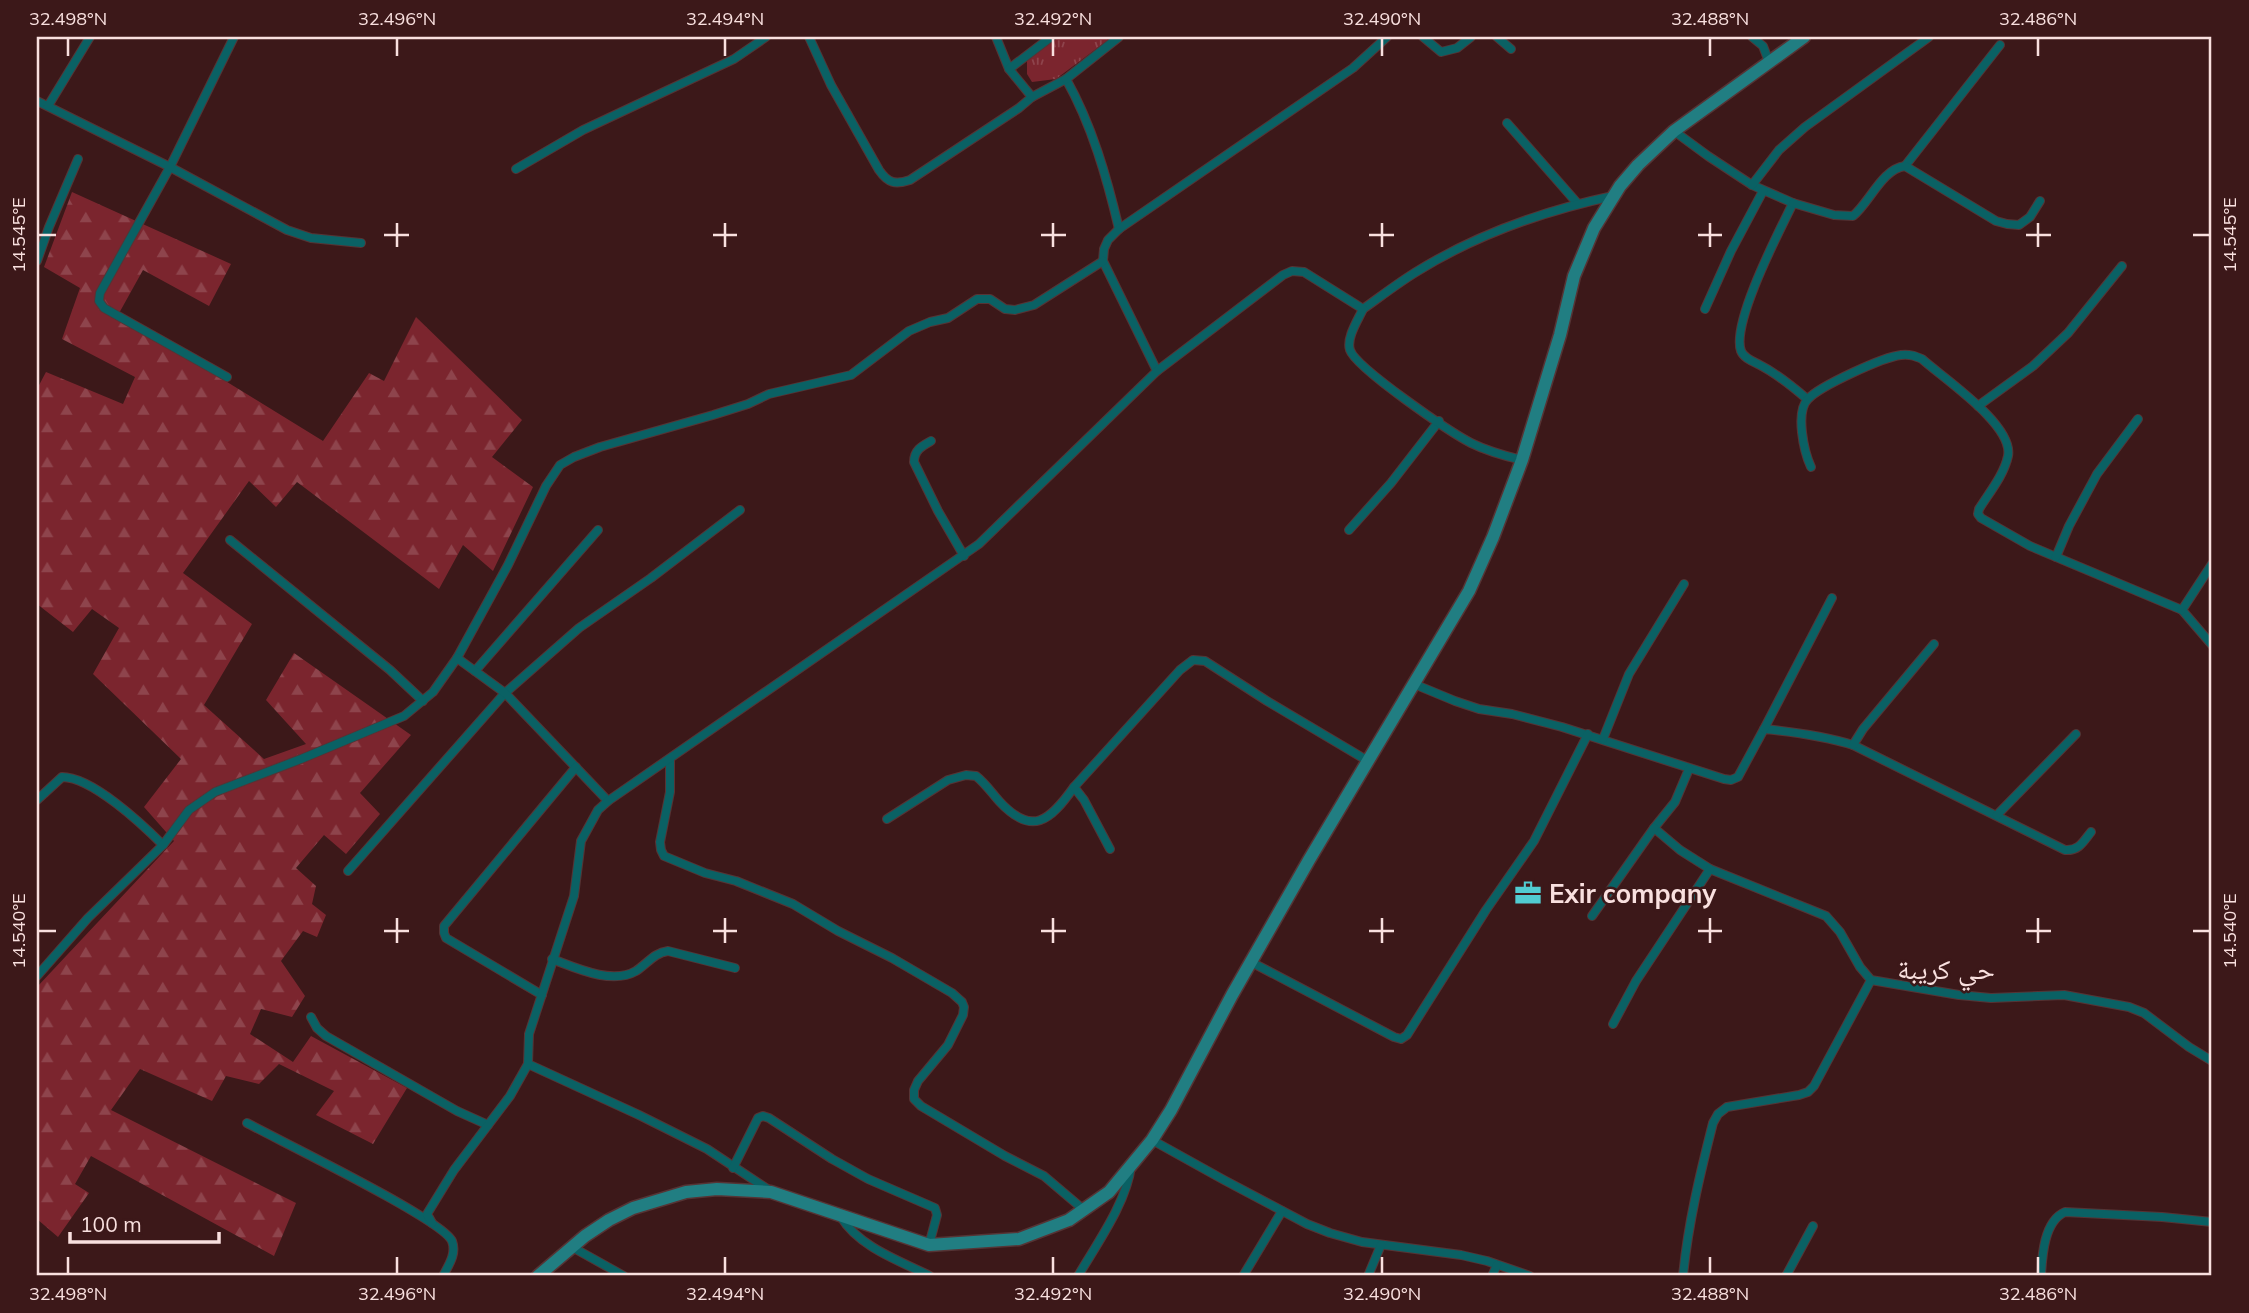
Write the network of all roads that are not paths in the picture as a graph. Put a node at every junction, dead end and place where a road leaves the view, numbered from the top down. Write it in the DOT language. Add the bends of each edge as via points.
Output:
graph roads {
  1 [pos="90,37"];
  2 [pos="234,37"];
  3 [pos="765,37"];
  4 [pos="809,37"];
  5 [pos="996,37"];
  6 [pos="1051,37"];
  7 [pos="1119,37"];
  8 [pos="1387,37"];
  9 [pos="1423,37"];
  10 [pos="1471,37"];
  11 [pos="1497,37"];
  12 [pos="1752,37"];
  13 [pos="1804,37"];
  14 [pos="1928,37"];
  15 [pos="2000,45"];
  16 [pos="1511,49"];
  17 [pos="1769,62"];
  18 [pos="1009,69"];
  19 [pos="1066,79"];
  20 [pos="1032,97"];
  21 [pos="37,101"];
  22 [pos="48,106"];
  23 [pos="1507,123"];
  24 [pos="1674,131"];
  25 [pos="78,159"];
  26 [pos="1905,166"];
  27 [pos="170,167"];
  28 [pos="516,169"];
  29 [pos="1752,185"];
  30 [pos="1763,191"];
  31 [pos="1614,196"];
  32 [pos="2040,201"];
  33 [pos="1793,203"];
  34 [pos="1578,204"];
  35 [pos="1119,229"];
  36 [pos="361,243"];
  37 [pos="37,261"];
  38 [pos="1103,261"];
  39 [pos="2122,266"];
  40 [pos="1363,309"];
  41 [pos="1705,309"];
  42 [pos="1157,371"];
  43 [pos="226,377"];
  44 [pos="1807,399"];
  45 [pos="1978,406"];
  46 [pos="2138,419"];
  47 [pos="1439,421"];
  48 [pos="931,441"];
  49 [pos="1522,460"];
  50 [pos="1811,467"];
  51 [pos="740,510"];
  52 [pos="598,530"];
  53 [pos="1349,530"];
  54 [pos="230,540"];
  55 [pos="964,556"];
  56 [pos="2056,557"];
  57 [pos="2212,564"];
  58 [pos="1684,584"];
  59 [pos="1832,598"];
  60 [pos="2182,610"];
  61 [pos="1934,644"];
  62 [pos="2212,645"];
  63 [pos="457,658"];
  64 [pos="475,671"];
  65 [pos="1413,684"];
  66 [pos="505,693"];
  67 [pos="423,702"];
  68 [pos="1764,729"];
  69 [pos="1588,734"];
  70 [pos="2076,734"];
  71 [pos="1603,739"];
  72 [pos="1853,745"];
  73 [pos="670,758"];
  74 [pos="1368,761"];
  75 [pos="576,767"];
  76 [pos="1689,769"];
  77 [pos="1074,787"];
  78 [pos="37,800"];
  79 [pos="608,801"];
  80 [pos="1997,815"];
  81 [pos="887,819"];
  82 [pos="1654,828"];
  83 [pos="2091,832"];
  84 [pos="163,845"];
  85 [pos="1110,849"];
  86 [pos="1710,869"];
  87 [pos="348,871"];
  88 [pos="1592,916"];
  89 [pos="552,959"];
  90 [pos="1251,962"];
  91 [pos="735,968"];
  92 [pos="37,976"];
  93 [pos="1871,980"];
  94 [pos="542,995"];
  95 [pos="311,1017"];
  96 [pos="1614,1024"];
  97 [pos="2212,1061"];
  98 [pos="528,1064"];
  99 [pos="247,1123"];
  100 [pos="488,1125"];
  101 [pos="1152,1140"];
  102 [pos="1131,1166"];
  103 [pos="733,1168"];
  104 [pos="771,1192"];
  105 [pos="1084,1210"];
  106 [pos="1282,1211"];
  107 [pos="841,1217"];
  108 [pos="2212,1222"];
  109 [pos="432,1223"];
  110 [pos="1813,1226"];
  111 [pos="929,1245"];
  112 [pos="1381,1245"];
  113 [pos="572,1247"];
  114 [pos="1497,1265"];
  115 [pos="443,1276"];
  116 [pos="538,1276"];
  117 [pos="624,1276"];
  118 [pos="930,1276"];
  119 [pos="1078,1276"];
  120 [pos="1243,1276"];
  121 [pos="1368,1276"];
  122 [pos="1492,1276"];
  123 [pos="1530,1276"];
  124 [pos="1683,1276"];
  125 [pos="1786,1276"];
  126 [pos="2041,1276"];
  1 -- 22 [label="street"];
  2 -- 27 [label="street"];
  3 -- 28 [label="street" via="734,59 583,130"];
  4 -- 20 [label="street" via="879,170 893,183 910,180"];
  5 -- 18 [label="street"];
  6 -- 18 [label="street"];
  7 -- 19 [label="street"];
  8 -- 35 [label="street" via="1353,68"];
  9 -- 10 [label="street" via="1441,52 1457,48"];
  11 -- 16 [label="street"];
  12 -- 17 [label="street" via="1763,46"];
  13 -- 17 [label="main road"];
  14 -- 29 [label="street" via="1805,127 1779,150"];
  15 -- 26 [label="street"];
  17 -- 24 [label="main road"];
  18 -- 20 [label="street"];
  19 -- 20 [label="street"];
  19 -- 35 [label="street" via="1097,150"];
  21 -- 22 [label="street"];
  22 -- 27 [label="street"];
  23 -- 34 [label="street"];
  24 -- 29 [label="street"];
  24 -- 31 [label="main road"];
  25 -- 37 [label="street"];
  26 -- 32 [label="street" via="2007,225 2019,225"];
  26 -- 33 [label="street" via="1886,177 1853,216"];
  27 -- 36 [label="street" via="287,230 311,238"];
  27 -- 43 [label="street" via="99,301"];
  29 -- 30 [label="street"];
  30 -- 33 [label="street"];
  30 -- 41 [label="street"];
  31 -- 34 [label="street"];
  31 -- 49 [label="main road" via="1594,228 1574,276"];
  33 -- 44 [label="street" via="1754,288 1741,351"];
  34 -- 40 [label="street" via="1514,223 1471,243 1416,272"];
  35 -- 38 [label="street" via="1108,240"];
  38 -- 42 [label="street"];
  38 -- 63 [label="street" via="1025,308 1005,309 990,299 977,299 948,318 909,331 851,375 769,394 600,447 560,465"];
  39 -- 45 [label="street" via="2068,333 2033,366"];
  40 -- 42 [label="street" via="1304,272 1292,271"];
  40 -- 47 [label="street" via="1350,338 1351,353 1390,388"];
  42 -- 55 [label="street"];
  44 -- 45 [label="street" via="1835,381 1904,354 1922,359"];
  44 -- 50 [label="street" via="1802,431"];
  45 -- 56 [label="street" via="2008,443 2002,472 1978,514"];
  46 -- 56 [label="street" via="2097,474"];
  47 -- 49 [label="street" via="1469,442"];
  47 -- 53 [label="street"];
  48 -- 55 [label="street" via="919,449 914,461"];
  49 -- 65 [label="main road" via="1469,591"];
  51 -- 66 [label="street" via="579,628"];
  52 -- 64 [label="street"];
  54 -- 67 [label="street"];
  55 -- 73 [label="street"];
  56 -- 60 [label="street"];
  57 -- 60 [label="street"];
  58 -- 71 [label="street" via="1629,674"];
  59 -- 68 [label="street"];
  60 -- 62 [label="street"];
  61 -- 72 [label="street"];
  63 -- 64 [label="street"];
  63 -- 67 [label="street"];
  64 -- 66 [label="street"];
  65 -- 69 [label="street" via="1479,709"];
  65 -- 74 [label="main road"];
  66 -- 75 [label="street"];
  66 -- 87 [label="street"];
  67 -- 84 [label="street" via="386,725 215,792 189,810"];
  68 -- 72 [label="street"];
  68 -- 76 [label="street" via="1738,777 1724,779"];
  69 -- 71 [label="street"];
  69 -- 90 [label="street" via="1534,841 1407,1035 1394,1037"];
  70 -- 80 [label="street"];
  71 -- 76 [label="street"];
  72 -- 80 [label="street"];
  73 -- 79 [label="street"];
  73 -- 105 [label="street" via="670,792 660,842 664,856 793,904 952,993 962,1002 963,1014 948,1045 918,1081 915,1099 1044,1176"];
  74 -- 77 [label="street" via="1198,659 1180,670"];
  74 -- 90 [label="main road"];
  75 -- 79 [label="street"];
  75 -- 94 [label="street" via="444,926 446,938"];
  76 -- 82 [label="street" via="1675,802"];
  77 -- 81 [label="street" via="1049,818 1025,820 1015,816 976,776 956,777"];
  77 -- 85 [label="street"];
  78 -- 84 [label="street" via="62,777 71,777 110,799"];
  79 -- 89 [label="street" via="581,841 574,896"];
  80 -- 83 [label="street" via="2065,850 2078,848"];
  82 -- 86 [label="street"];
  82 -- 88 [label="street"];
  84 -- 92 [label="street"];
  86 -- 93 [label="street" via="1826,916"];
  86 -- 96 [label="street" via="1636,981"];
  89 -- 91 [label="street" via="584,971 624,977 668,951"];
  89 -- 94 [label="street"];
  90 -- 101 [label="main road"];
  93 -- 97 [label="street" via="1959,995 2064,995 2129,1007"];
  93 -- 124 [label="street" via="1808,1092 1727,1107 1718,1114 1695,1197"];
  94 -- 98 [label="street" via="529,1034"];
  95 -- 100 [label="street" via="327,1036"];
  98 -- 100 [label="street"];
  98 -- 103 [label="street" via="707,1149"];
  99 -- 109 [label="street"];
  100 -- 109 [label="street" via="427,1214"];
  101 -- 102 [label="main road"];
  101 -- 106 [label="street"];
  102 -- 105 [label="main road"];
  102 -- 119 [label="street" via="1124,1195"];
  103 -- 104 [label="street"];
  103 -- 111 [label="street" via="758,1118 769,1118 868,1179 935,1208"];
  104 -- 107 [label="main road"];
  104 -- 113 [label="main road" via="717,1189 664,1197 609,1220"];
  105 -- 111 [label="main road" via="1018,1239"];
  106 -- 112 [label="street" via="1330,1234"];
  106 -- 120 [label="street"];
  107 -- 111 [label="main road"];
  107 -- 118 [label="street" via="863,1240"];
  108 -- 126 [label="street" via="2065,1212 2049,1229"];
  109 -- 115 [label="street" via="453,1246"];
  110 -- 125 [label="street"];
  112 -- 114 [label="street" via="1461,1255"];
  112 -- 121 [label="street"];
  113 -- 116 [label="main road"];
  113 -- 117 [label="street"];
  114 -- 122 [label="street"];
  114 -- 123 [label="street"];
}
